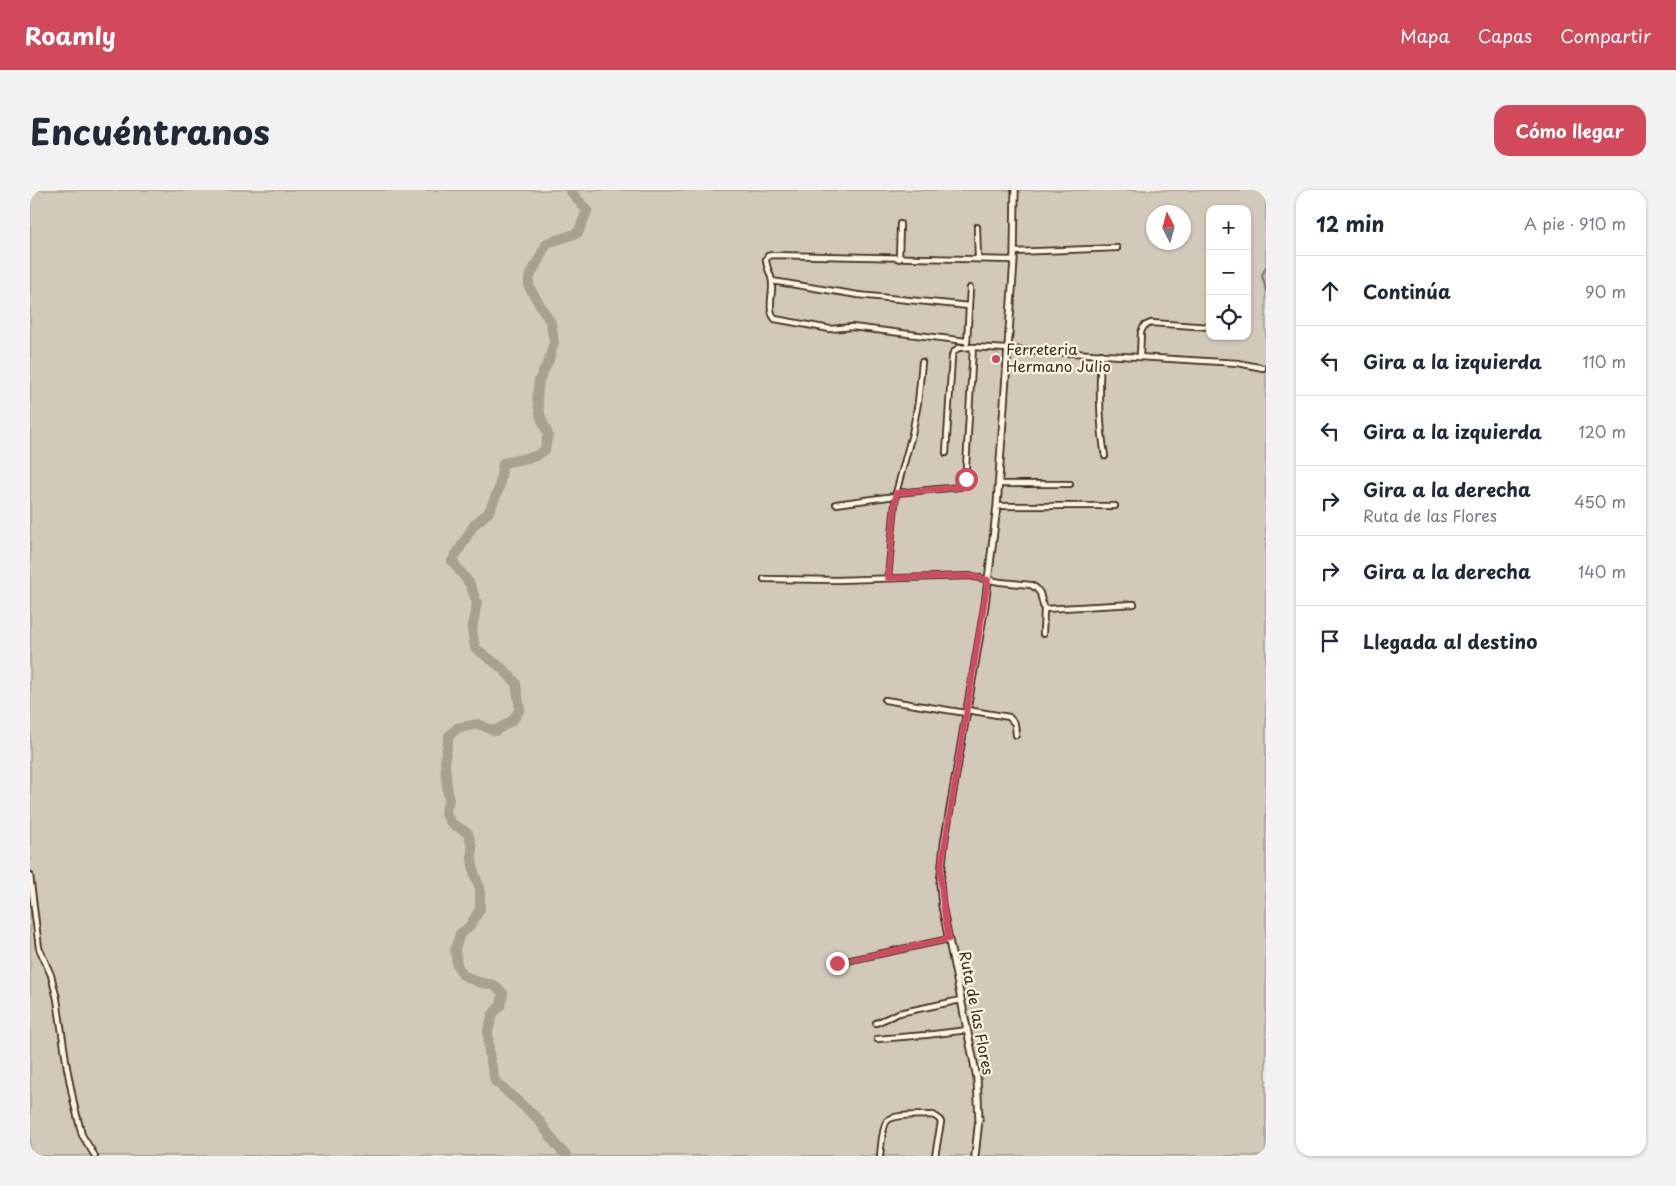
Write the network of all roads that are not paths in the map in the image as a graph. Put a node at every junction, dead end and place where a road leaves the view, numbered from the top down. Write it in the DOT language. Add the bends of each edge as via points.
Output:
graph roads {
  1 [pos="1015,190"];
  2 [pos="900,224"];
  3 [pos="977,227"];
  4 [pos="1117,248"];
  5 [pos="1014,252"];
  6 [pos="899,258"];
  7 [pos="978,259"];
  8 [pos="1014,260"];
  9 [pos="772,281"];
  10 [pos="970,288"];
  11 [pos="968,306"];
  12 [pos="1206,327"];
  13 [pos="966,341"];
  14 [pos="970,347"];
  15 [pos="1008,348"];
  16 [pos="1101,354"];
  17 [pos="1140,357"];
  18 [pos="922,362"];
  19 [pos="1263,368"];
  20 [pos="946,452"];
  21 [pos="1105,456"];
  22 [pos="998,484"];
  23 [pos="1070,484"];
  24 [pos="895,494"];
  25 [pos="836,504"];
  26 [pos="997,506"];
  27 [pos="1115,506"];
  28 [pos="888,578"];
  29 [pos="764,579"];
  30 [pos="988,580"];
  31 [pos="1134,604"];
  32 [pos="1044,609"];
  33 [pos="1043,634"];
  34 [pos="885,700"];
  35 [pos="967,711"];
  36 [pos="1016,735"];
  37 [pos="30,875"];
  38 [pos="949,939"];
  39 [pos="837,963"];
  40 [pos="961,1000"];
  41 [pos="876,1023"];
  42 [pos="968,1030"];
  43 [pos="877,1038"];
  44 [pos="95,1156"];
  45 [pos="880,1156"];
  46 [pos="935,1156"];
  47 [pos="975,1156"];
  1 -- 5 [label="main road, Ruta de las Flores"];
  2 -- 6 [label="street"];
  3 -- 7 [label="street"];
  4 -- 5 [label="street"];
  5 -- 8 [label="main road, Ruta de las Flores"];
  6 -- 7 [label="street"];
  6 -- 9 [label="street" via="772,255 766,259"];
  7 -- 8 [label="street"];
  8 -- 15 [label="main road, Ruta de las Flores"];
  9 -- 11 [label="street" via="858,295"];
  9 -- 13 [label="street" via="771,315 775,319 830,330 852,327"];
  10 -- 11 [label="street"];
  11 -- 13 [label="street"];
  12 -- 17 [label="street" via="1144,326"];
  13 -- 14 [label="street"];
  14 -- 15 [label="street"];
  14 -- 20 [label="street" via="955,350 952,357"];
  14 -- 24 [label="street" via="964,484"];
  15 -- 16 [label="street"];
  15 -- 22 [label="main road, Ruta de las Flores"];
  16 -- 17 [label="street"];
  16 -- 21 [label="street" via="1099,395"];
  17 -- 19 [label="street" via="1238,363"];
  18 -- 24 [label="street" via="912,434"];
  22 -- 23 [label="street"];
  22 -- 26 [label="main road, Ruta de las Flores"];
  24 -- 25 [label="street"];
  24 -- 28 [label="street"];
  26 -- 27 [label="street"];
  26 -- 30 [label="main road, Ruta de las Flores"];
  28 -- 29 [label="street"];
  28 -- 30 [label="street" via="970,576"];
  30 -- 32 [label="street" via="1031,585 1040,592"];
  30 -- 35 [label="main road, Ruta de las Flores"];
  31 -- 32 [label="street"];
  32 -- 33 [label="street"];
  34 -- 35 [label="street"];
  35 -- 36 [label="street" via="1008,717 1015,724"];
  35 -- 38 [label="main road, Ruta de las Flores" via="941,867 942,906"];
  37 -- 44 [label="street" via="39,948 57,999 74,1104 82,1136"];
  38 -- 39 [label="street"];
  38 -- 40 [label="main road, Ruta de las Flores"];
  40 -- 41 [label="street" via="900,1013"];
  40 -- 42 [label="main road, Ruta de las Flores"];
  42 -- 43 [label="street"];
  42 -- 47 [label="main road, Ruta de las Flores" via="979,1096"];
  45 -- 46 [label="street" via="887,1121 898,1116 933,1115 941,1122"];
}
